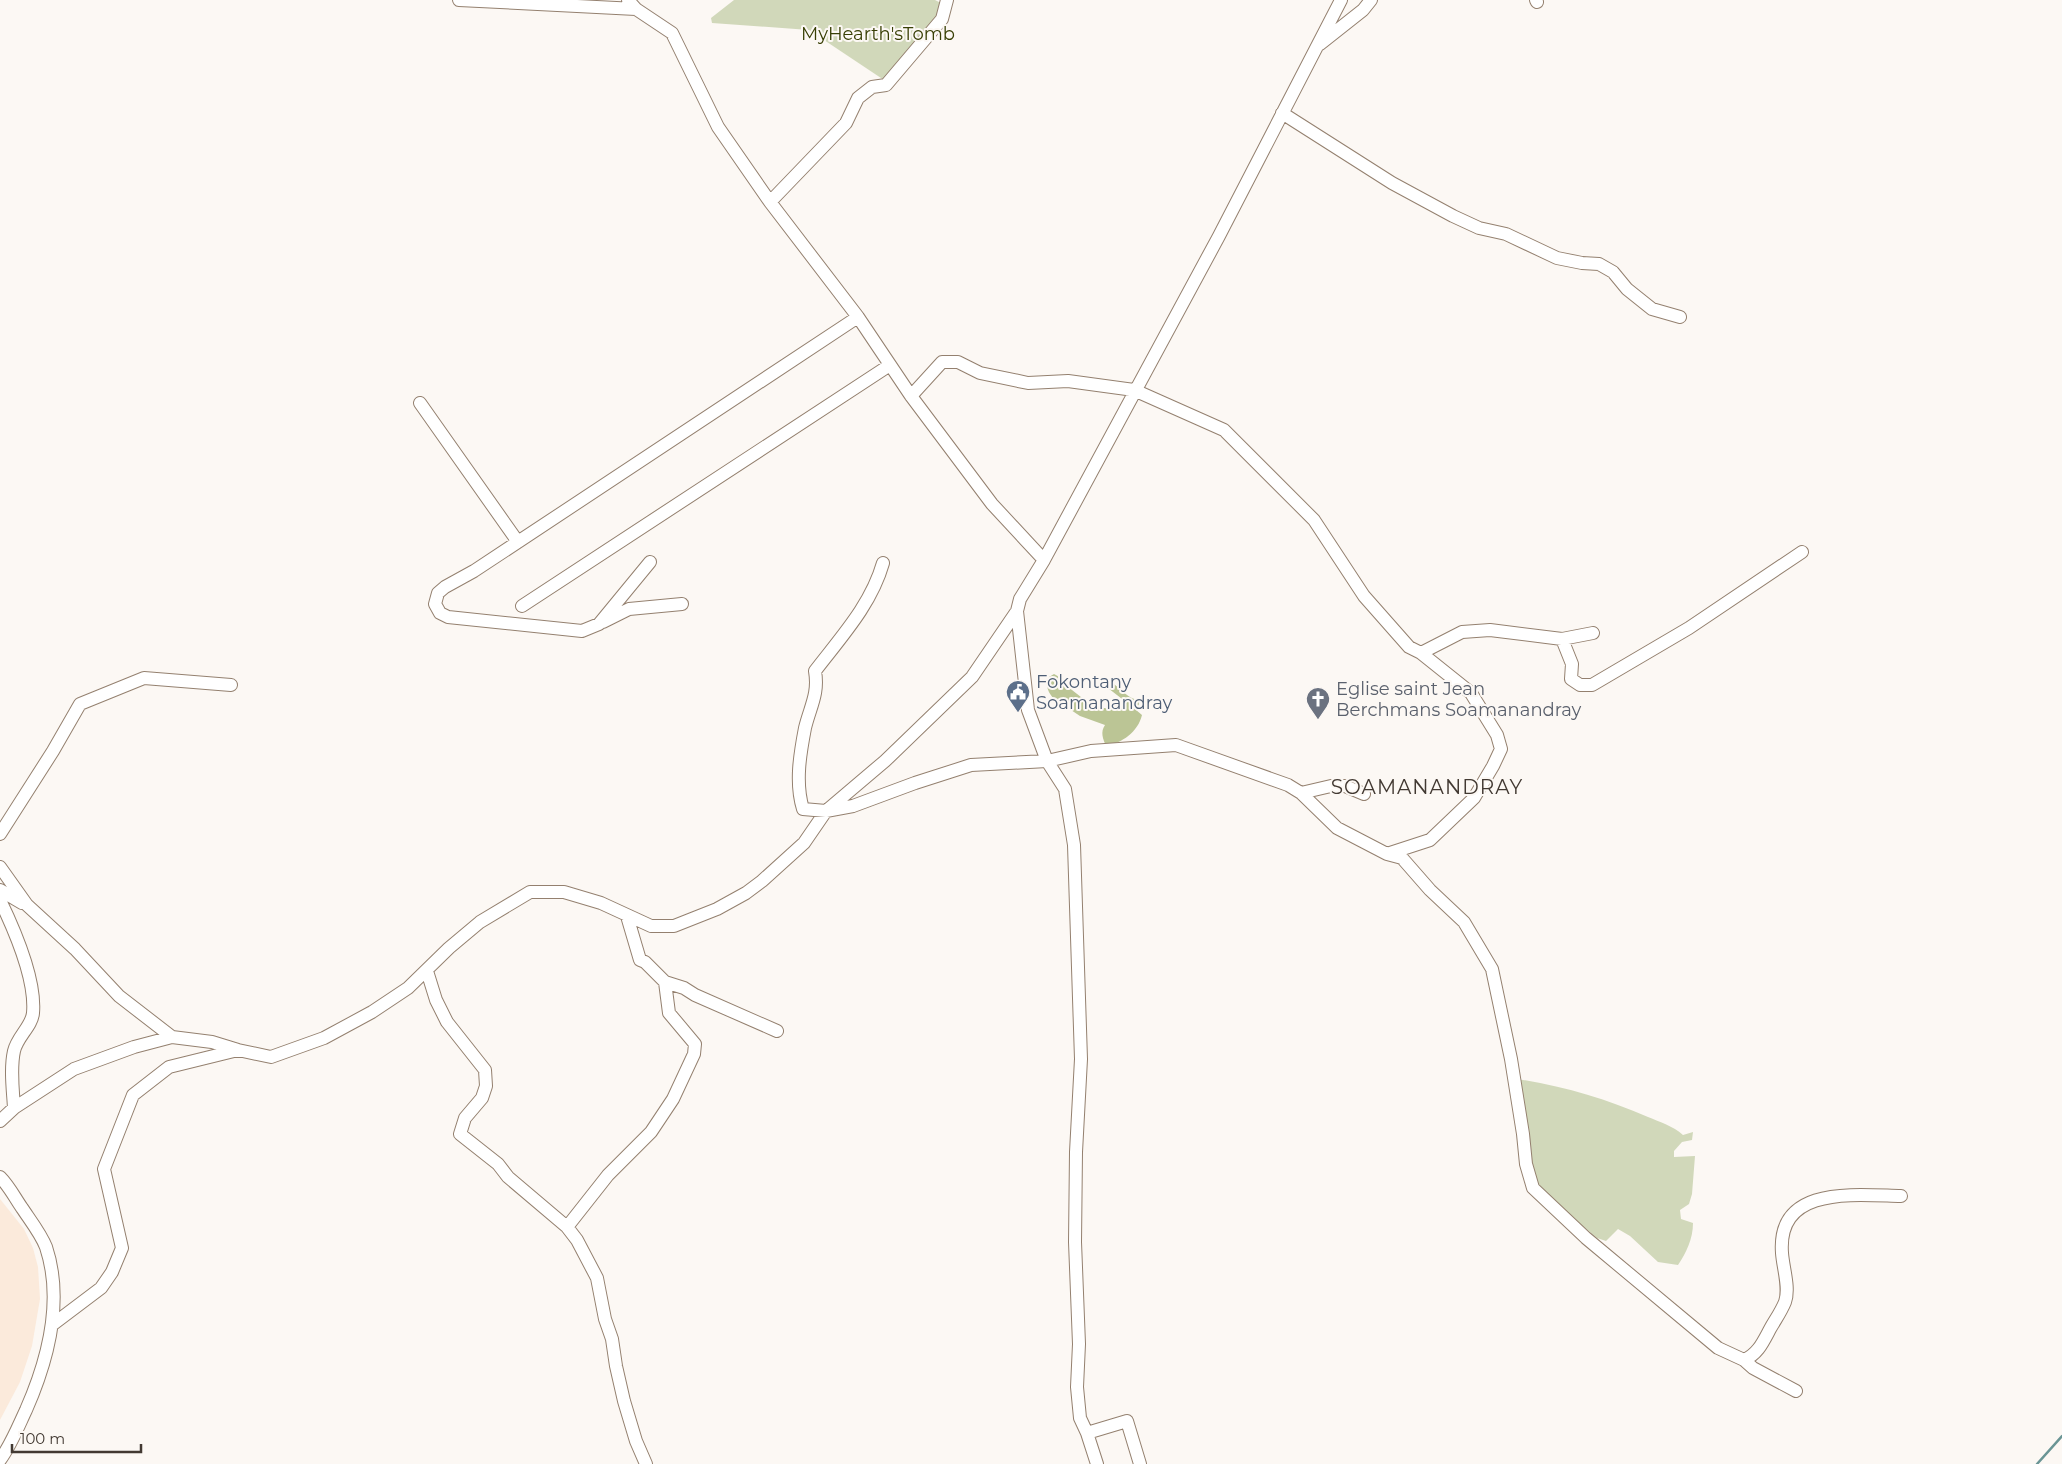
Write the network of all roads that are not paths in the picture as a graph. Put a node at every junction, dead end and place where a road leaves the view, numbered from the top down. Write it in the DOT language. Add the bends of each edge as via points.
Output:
graph roads {
  1 [pos="458,0"];
  2 [pos="947,0"];
  3 [pos="1341,0"];
  4 [pos="1371,0"];
  5 [pos="632,4"];
  6 [pos="1316,48"];
  7 [pos="1282,113"];
  8 [pos="770,202"];
  9 [pos="858,317"];
  10 [pos="1680,317"];
  11 [pos="890,365"];
  12 [pos="1134,390"];
  13 [pos="911,396"];
  14 [pos="420,403"];
  15 [pos="518,542"];
  16 [pos="1802,552"];
  17 [pos="1044,560"];
  18 [pos="650,562"];
  19 [pos="883,563"];
  20 [pos="682,604"];
  21 [pos="522,606"];
  22 [pos="1017,611"];
  23 [pos="599,624"];
  24 [pos="1593,633"];
  25 [pos="1562,639"];
  26 [pos="1421,653"];
  27 [pos="231,685"];
  28 [pos="1047,761"];
  29 [pos="1301,793"];
  30 [pos="1364,794"];
  31 [pos="826,810"];
  32 [pos="0,834"];
  33 [pos="1387,854"];
  34 [pos="0,867"];
  35 [pos="0,890"];
  36 [pos="0,900"];
  37 [pos="27,905"];
  38 [pos="627,916"];
  39 [pos="427,971"];
  40 [pos="665,982"];
  41 [pos="777,1031"];
  42 [pos="172,1037"];
  43 [pos="238,1050"];
  44 [pos="14,1108"];
  45 [pos="0,1121"];
  46 [pos="0,1177"];
  47 [pos="1901,1196"];
  48 [pos="567,1227"];
  49 [pos="52,1325"];
  50 [pos="1744,1360"];
  51 [pos="1796,1391"];
  52 [pos="1087,1433"];
  53 [pos="0,1460"];
  54 [pos="646,1464"];
  55 [pos="1097,1464"];
  56 [pos="1140,1464"];
  1 -- 5 [label="street"];
  2 -- 8 [label="street" via="942,20 886,85 872,87 858,98 846,124"];
  3 -- 6 [label="street"];
  4 -- 6 [label="street"];
  5 -- 8 [label="street" via="672,34 718,127"];
  6 -- 7 [label="street"];
  7 -- 10 [label="street" via="1392,183 1453,216 1478,228 1506,234 1558,258 1599,264 1613,272 1627,289 1652,309"];
  7 -- 12 [label="street"];
  8 -- 9 [label="street"];
  9 -- 11 [label="street"];
  9 -- 15 [label="street"];
  11 -- 13 [label="street"];
  11 -- 21 [label="street"];
  12 -- 13 [label="street" via="1068,381 1028,383 980,373 958,362 942,362"];
  12 -- 17 [label="street"];
  12 -- 26 [label="street" via="1224,430 1314,520 1364,596 1409,646"];
  13 -- 17 [label="street" via="992,504"];
  14 -- 15 [label="street"];
  15 -- 23 [label="street" via="438,593 435,604 440,613 448,617 582,631"];
  16 -- 25 [label="street" via="1689,628 1592,685 1580,685 1571,679 1572,664"];
  17 -- 22 [label="street" via="1020,599"];
  18 -- 23 [label="street"];
  19 -- 31 [label="street" via="865,607 815,671 817,685 805,728 798,792 803,809"];
  20 -- 23 [label="street" via="629,609"];
  22 -- 28 [label="street" via="1028,710"];
  22 -- 31 [label="street" via="972,677 885,761"];
  24 -- 25 [label="street"];
  25 -- 26 [label="street" via="1490,630 1462,632"];
  26 -- 33 [label="street" via="1471,693 1497,735 1501,749 1474,798 1430,840"];
  27 -- 32 [label="street" via="144,678 80,704"];
  28 -- 29 [label="street" via="1091,751 1176,745 1288,784"];
  28 -- 31 [label="street" via="971,765 853,806"];
  28 -- 52 [label="street" via="1065,789 1074,845 1081,1059 1076,1152 1077,1387 1080,1418"];
  29 -- 30 [label="street" via="1345,786"];
  29 -- 33 [label="street" via="1337,828"];
  31 -- 38 [label="street" via="804,843 754,887 717,909 674,926 652,926"];
  33 -- 50 [label="street" via="1402,858 1464,922 1492,969 1533,1188 1586,1238 1718,1348"];
  34 -- 37 [label="street"];
  35 -- 37 [label="street"];
  36 -- 44 [label="street" via="19,940 32,993 33,1015 14,1049"];
  37 -- 42 [label="street" via="119,996"];
  38 -- 39 [label="street" via="601,903 564,892 530,892 480,922"];
  38 -- 40 [label="street" via="640,960"];
  39 -- 43 [label="street" via="372,1012 324,1038 271,1057"];
  39 -- 48 [label="street" via="447,1022 485,1070 486,1086 482,1098 465,1118 460,1134"];
  40 -- 41 [label="street"];
  40 -- 48 [label="street" via="669,1013 695,1044 694,1054 673,1098 651,1132 608,1175"];
  42 -- 43 [label="street" via="212,1042"];
  42 -- 44 [label="street" via="74,1069"];
  43 -- 49 [label="street" via="169,1067 133,1095 104,1169 122,1248 102,1288"];
  44 -- 45 [label="street"];
  46 -- 49 [label="street" via="46,1246 52,1282"];
  47 -- 50 [label="street" via="1853,1195 1812,1200 1795,1210 1785,1223 1781,1251 1786,1301 1760,1347"];
  48 -- 54 [label="street" via="597,1278 624,1401"];
  49 -- 53 [label="street" via="34,1392"];
  50 -- 51 [label="street"];
  52 -- 55 [label="street"];
  52 -- 56 [label="street" via="1127,1421"];
}
